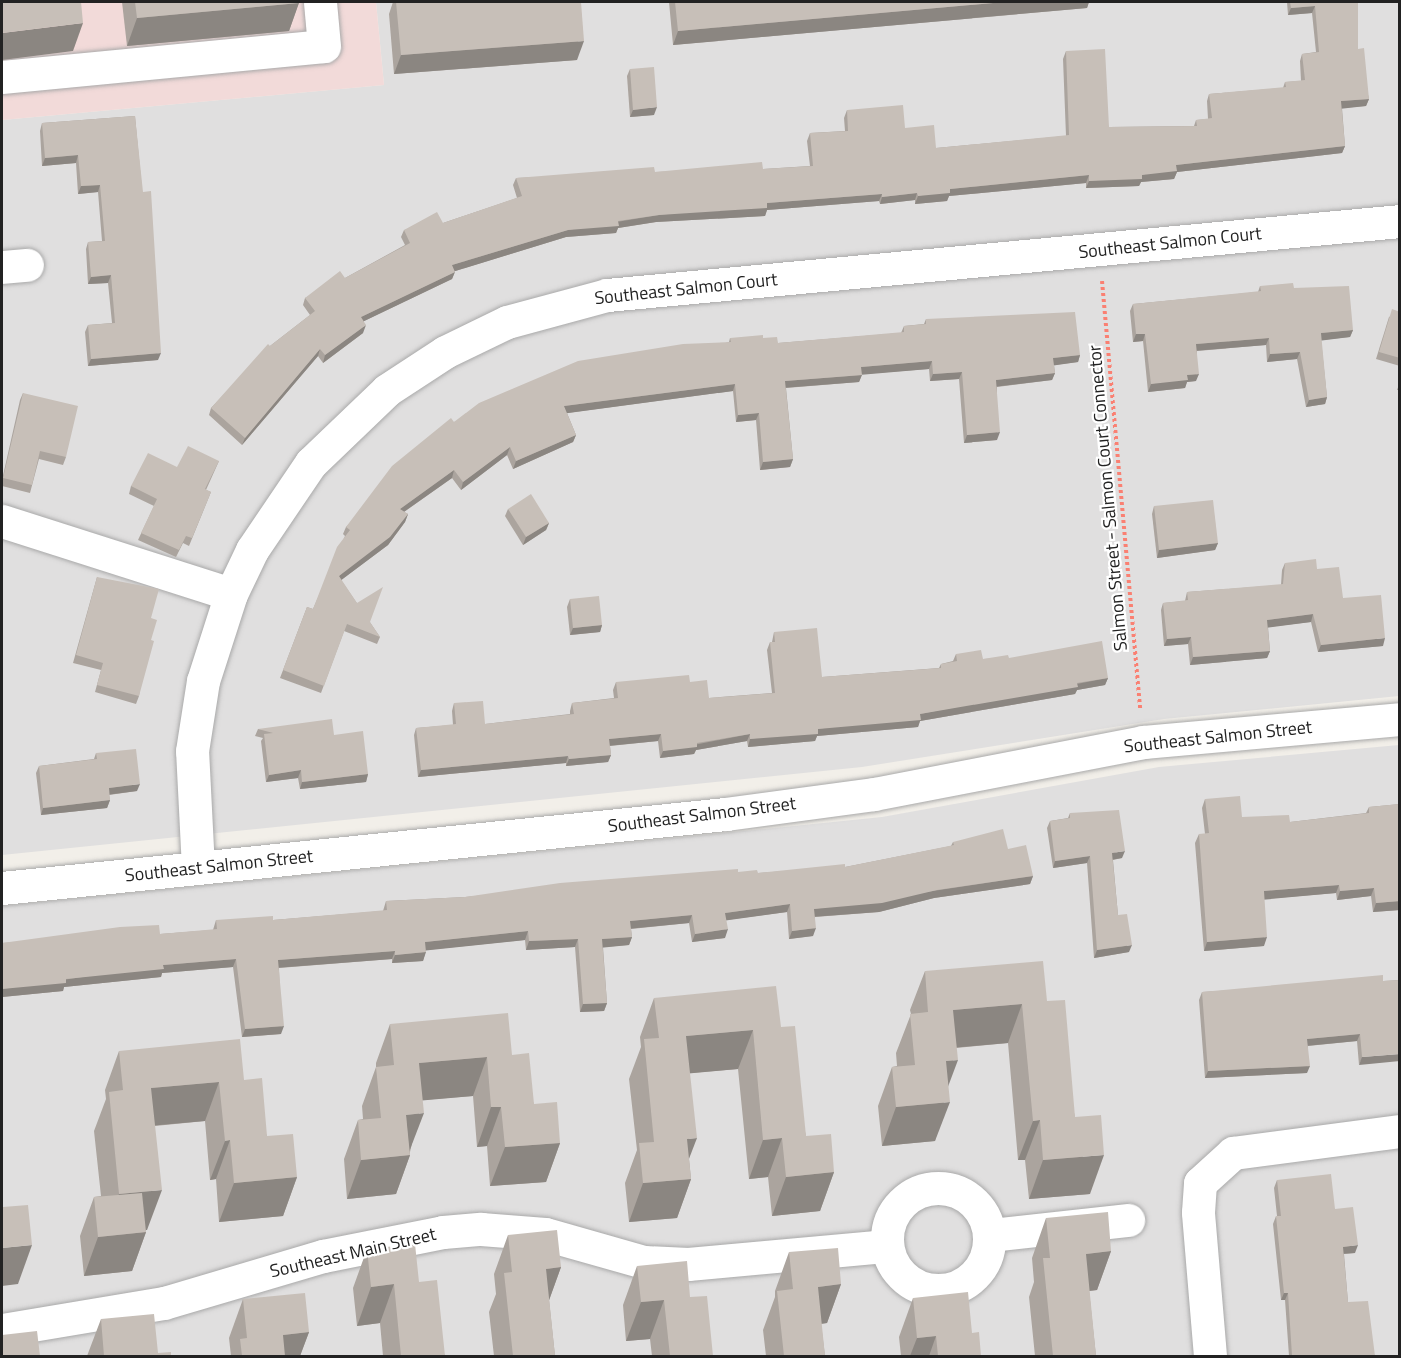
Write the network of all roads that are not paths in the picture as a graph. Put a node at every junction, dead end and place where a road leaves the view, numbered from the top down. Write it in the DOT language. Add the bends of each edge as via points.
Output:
graph roads {
  1 [pos="320,2"];
  2 [pos="2,77"];
  3 [pos="1400,221"];
  4 [pos="2,521"];
  5 [pos="231,594"];
  6 [pos="1400,718"];
  7 [pos="198,868"];
  8 [pos="2,888"];
  9 [pos="1400,1131"];
  10 [pos="1128,1220"];
  11 [pos="990,1235"];
  12 [pos="887,1246"];
  13 [pos="2,1330"];
  14 [pos="1210,1356"];
  1 -- 2 [label="street" via="324,46"];
  3 -- 5 [label="street, Southeast Salmon Court" via="607,295 507,322 415,370 360,413 290,491 252,550"];
  4 -- 5 [label="street"];
  5 -- 7 [label="street, Southeast Salmon Court" via="203,681 192,751"];
  6 -- 7 [label="street, Southeast Salmon Street" via="1143,742 874,794 726,814"];
  7 -- 8 [label="street, Southeast Salmon Street"];
  9 -- 14 [label="street" via="1233,1153 1200,1183 1198,1212"];
  10 -- 11 [label="street"];
  11 -- 12 [label="street" via="986,1257 974,1276 955,1288 932,1290 911,1283 895,1268"];
  11 -- 12 [label="street" via="985,1217 974,1202 958,1191 940,1187 922,1190 893,1213 887,1229"];
  12 -- 13 [label="street, Southeast Main Street" via="688,1264 644,1262 545,1234 481,1229 443,1232 323,1256 164,1303"];
}
